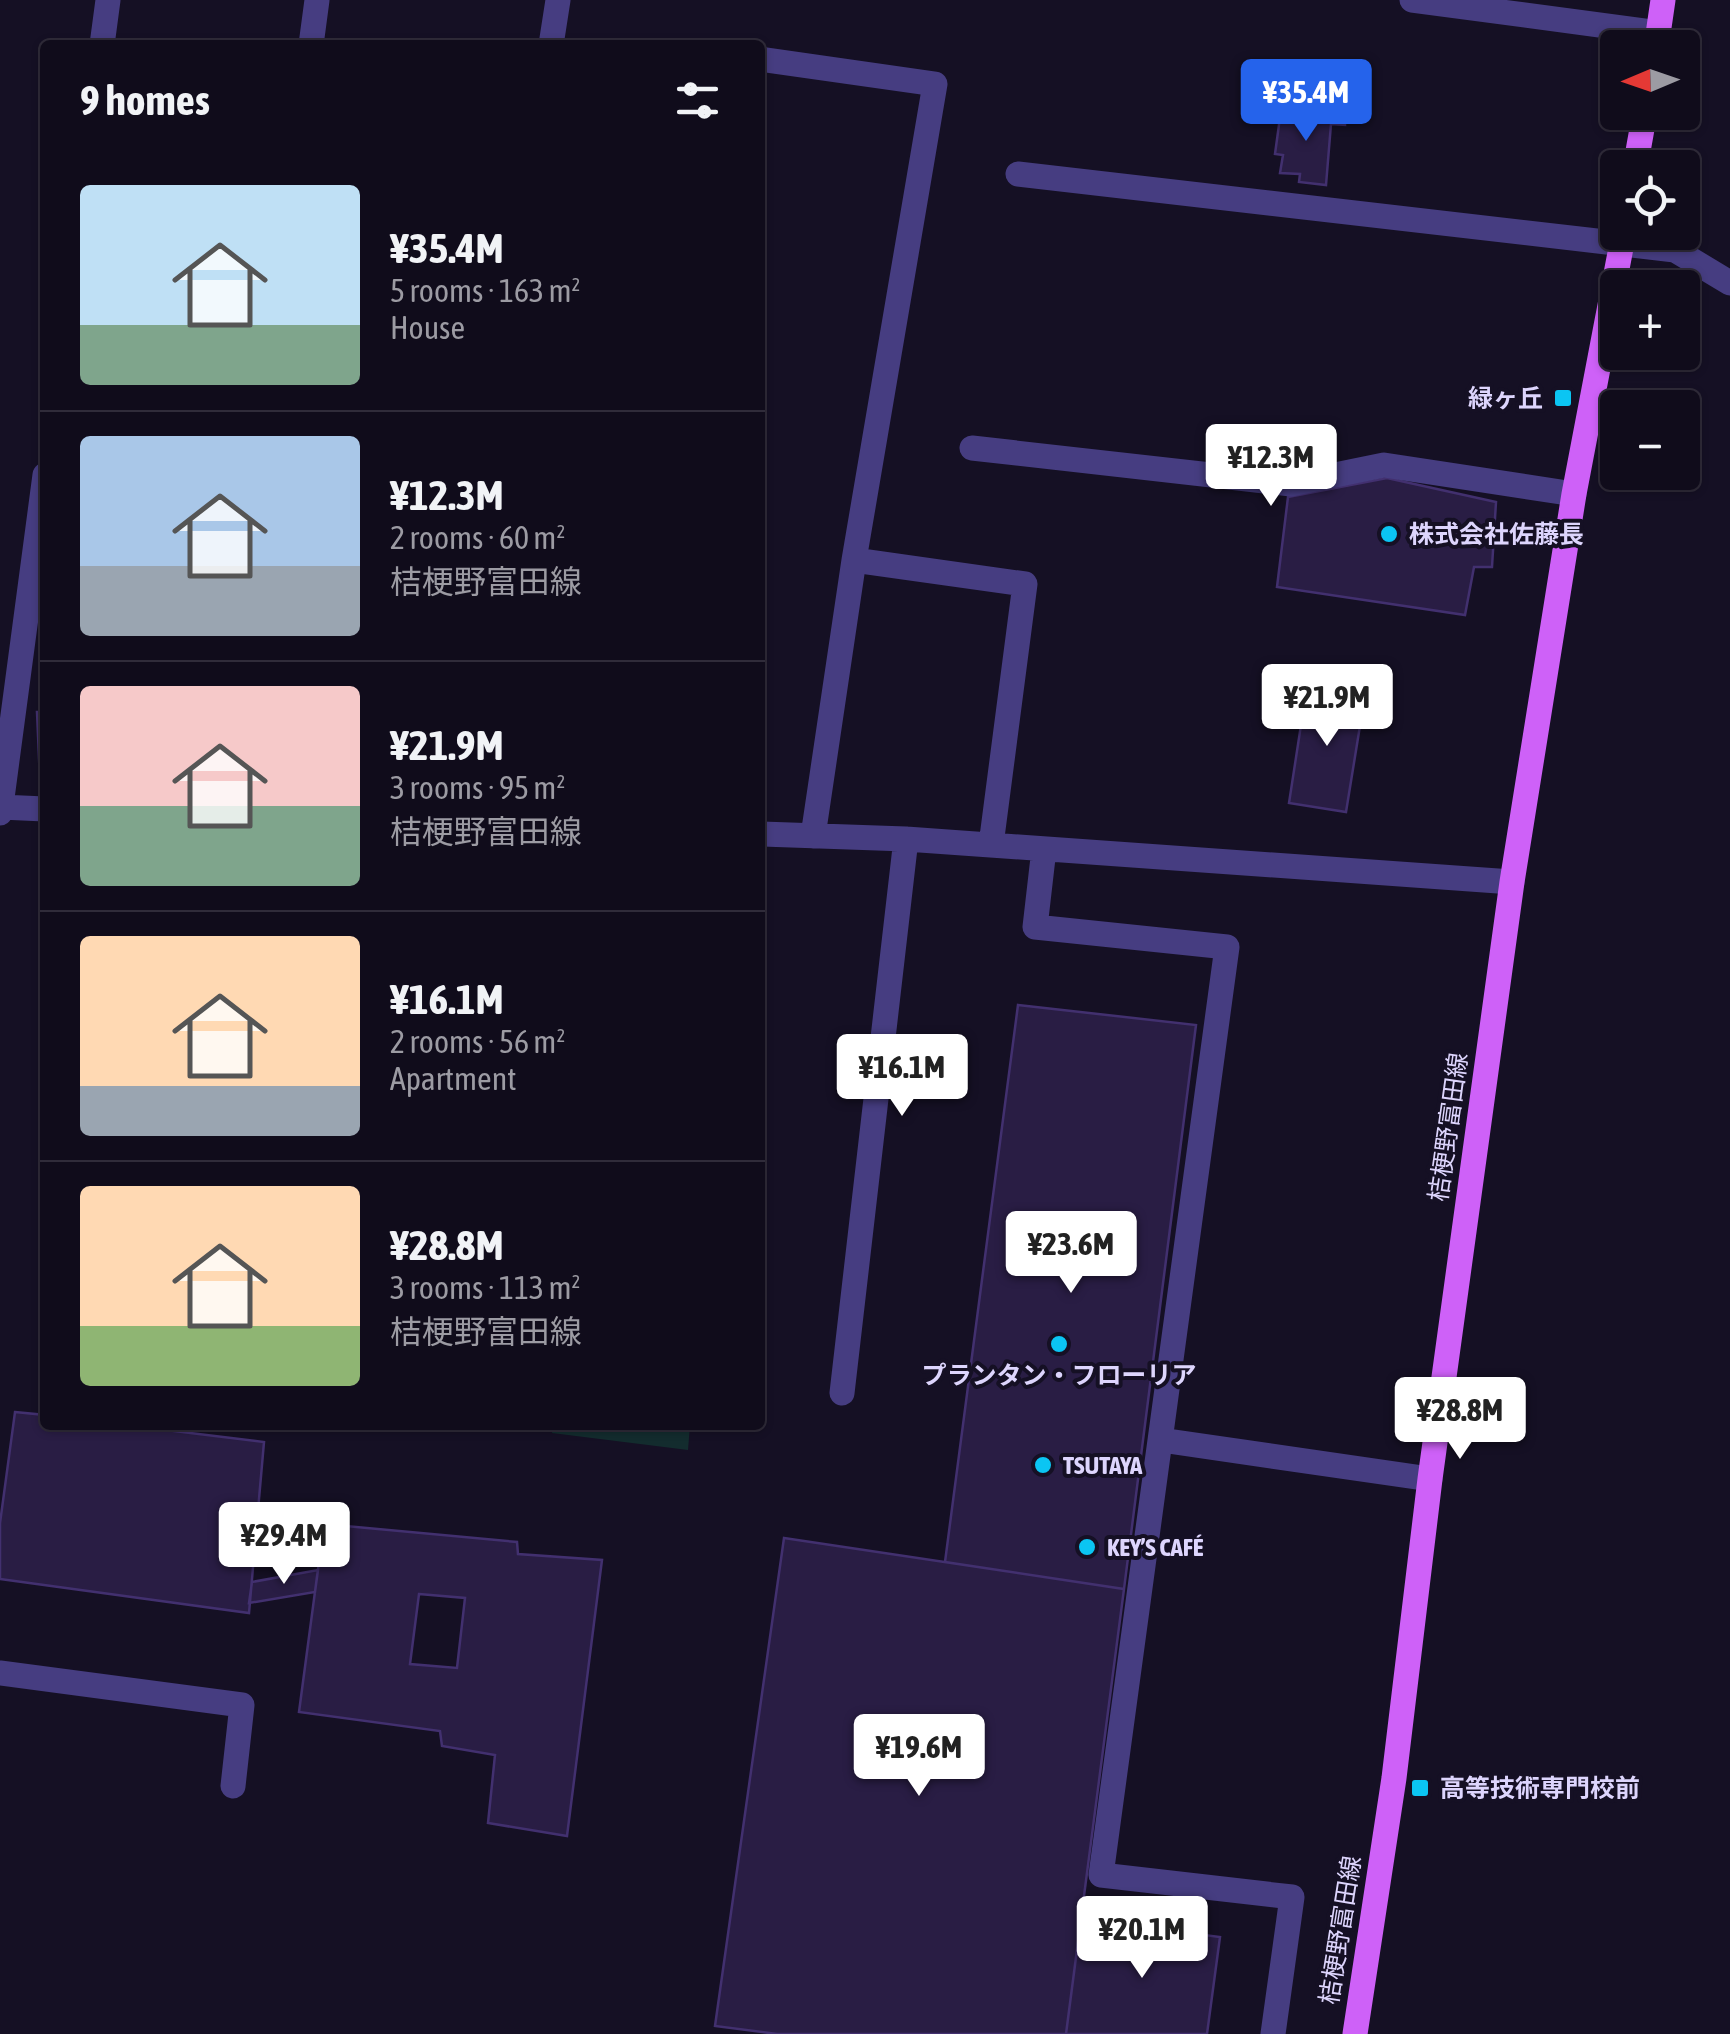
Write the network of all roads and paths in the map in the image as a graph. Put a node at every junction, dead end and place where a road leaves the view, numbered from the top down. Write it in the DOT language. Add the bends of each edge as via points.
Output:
graph roads {
  1 [pos="108,0"];
  2 [pos="317,0"];
  3 [pos="558,0"];
  4 [pos="1412,0"];
  5 [pos="1663,0"];
  6 [pos="1659,30"];
  7 [pos="1600,31"];
  8 [pos="103,40"];
  9 [pos="312,40"];
  10 [pos="553,40"];
  11 [pos="765,60"];
  12 [pos="1018,174"];
  13 [pos="1600,236"];
  14 [pos="1621,250"];
  15 [pos="1675,250"];
  16 [pos="1730,283"];
  17 [pos="972,448"];
  18 [pos="1574,494"];
  19 [pos="40,511"];
  20 [pos="854,560"];
  21 [pos="0,809"];
  22 [pos="40,809"];
  23 [pos="765,834"];
  24 [pos="813,836"];
  25 [pos="906,839"];
  26 [pos="992,845"];
  27 [pos="1044,849"];
  28 [pos="1512,882"];
  29 [pos="842,1394"];
  30 [pos="1161,1440"];
  31 [pos="1430,1479"];
  32 [pos="0,1674"];
  33 [pos="234,1786"];
  34 [pos="1273,2034"];
  35 [pos="1355,2034"];
  1 -- 8 [label="street"];
  2 -- 9 [label="street"];
  3 -- 10 [label="street"];
  4 -- 7 [label="street"];
  5 -- 6 [label="main road"];
  11 -- 20 [label="street" via="935,84"];
  12 -- 13 [label="street"];
  14 -- 18 [label="main road, 桔梗野富田線"];
  15 -- 16 [label="street"];
  17 -- 18 [label="street" via="1291,484 1384,465"];
  18 -- 28 [label="main road, 桔梗野富田線"];
  19 -- 21 [label="street"];
  20 -- 24 [label="street"];
  20 -- 26 [label="street" via="1025,584"];
  21 -- 22 [label="street"];
  23 -- 24 [label="street"];
  24 -- 25 [label="street"];
  25 -- 26 [label="street"];
  25 -- 29 [label="street"];
  26 -- 27 [label="street"];
  27 -- 28 [label="street"];
  27 -- 30 [label="street" via="1035,927 1227,947"];
  28 -- 31 [label="main road, 桔梗野富田線"];
  30 -- 31 [label="street"];
  30 -- 34 [label="street" via="1101,1875 1292,1896"];
  31 -- 35 [label="main road, 桔梗野富田線"];
  32 -- 33 [label="street" via="242,1705"];
}
